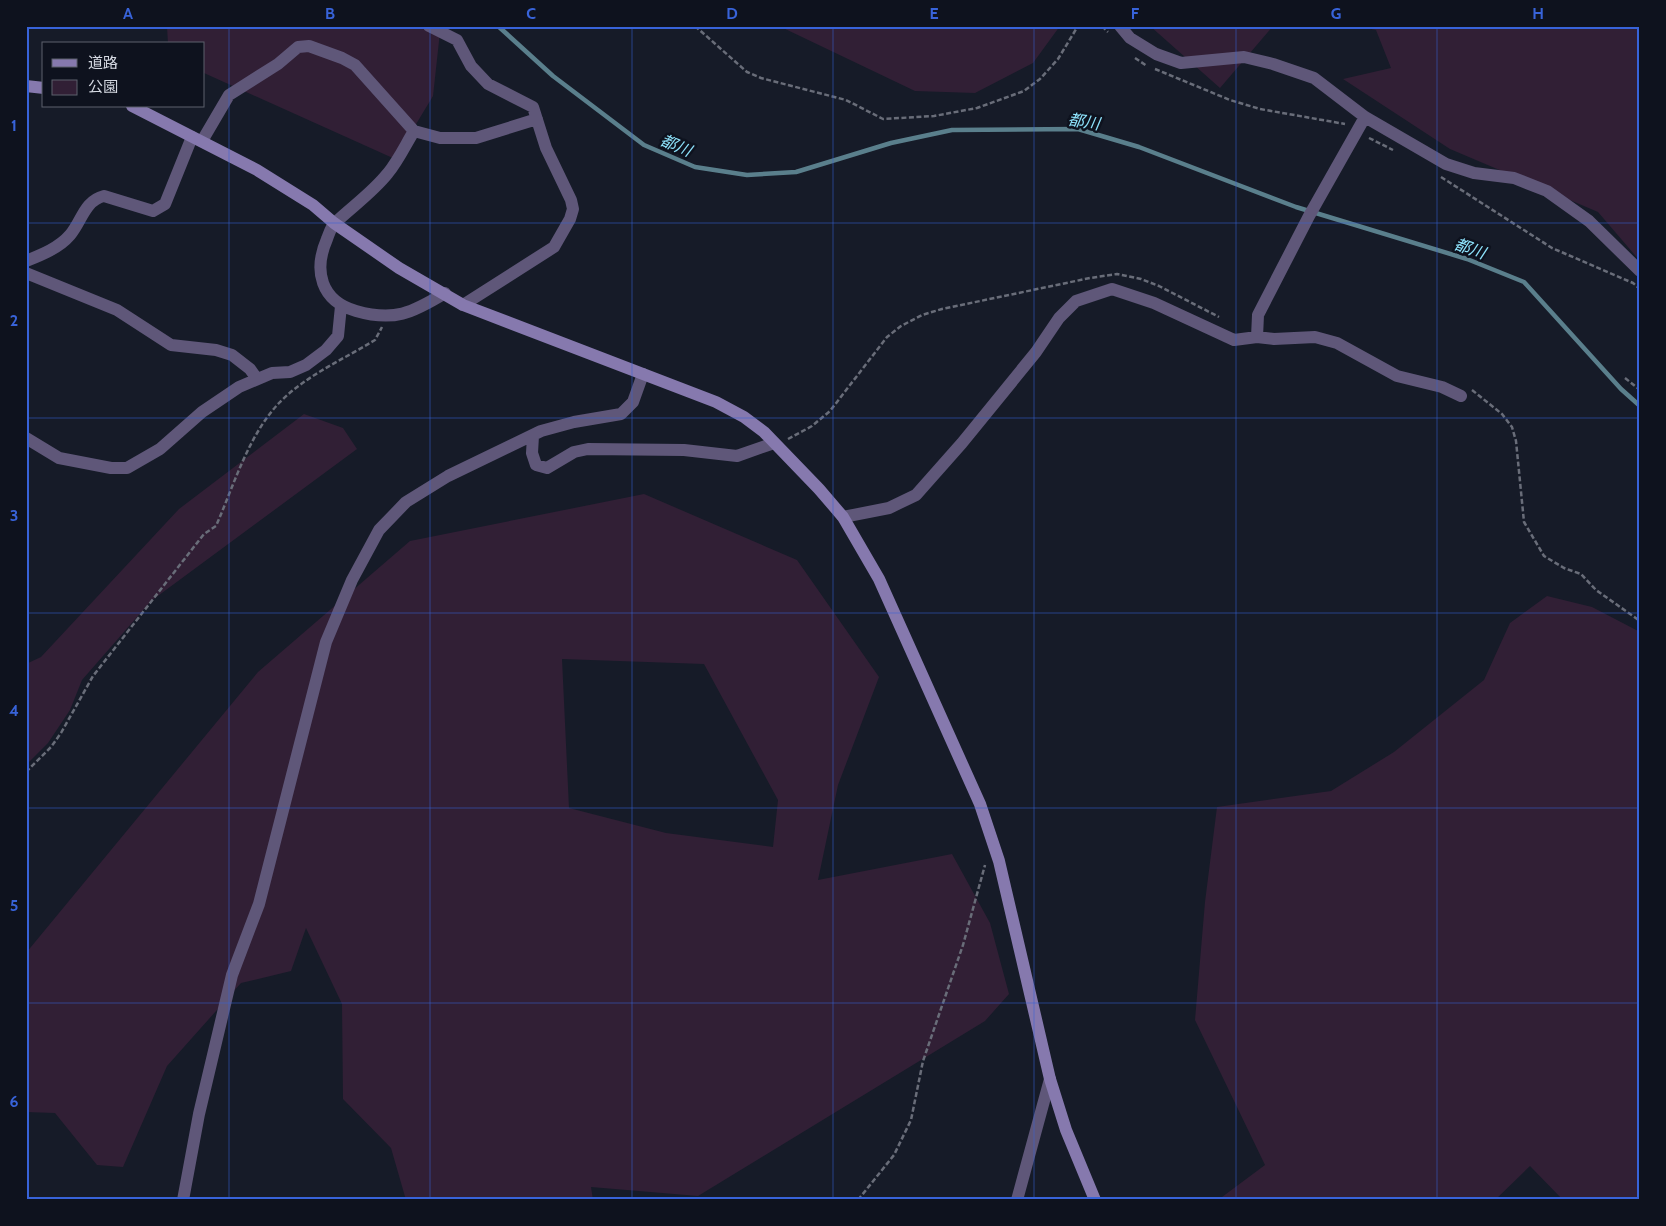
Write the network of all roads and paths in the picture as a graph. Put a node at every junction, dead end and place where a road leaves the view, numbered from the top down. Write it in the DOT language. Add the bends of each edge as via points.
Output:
graph roads {
  1 [pos="429,26"];
  2 [pos="695,26"];
  3 [pos="1078,26"];
  4 [pos="1102,26"];
  5 [pos="1114,29"];
  6 [pos="1134,57"];
  7 [pos="26,86"];
  8 [pos="42,88"];
  9 [pos="136,108"];
  10 [pos="1365,117"];
  11 [pos="537,119"];
  12 [pos="414,131"];
  13 [pos="1357,132"];
  14 [pos="197,139"];
  15 [pos="1401,154"];
  16 [pos="1435,173"];
  17 [pos="334,223"];
  18 [pos="26,261"];
  19 [pos="1640,272"];
  20 [pos="26,273"];
  21 [pos="1640,289"];
  22 [pos="445,293"];
  23 [pos="463,304"];
  24 [pos="341,306"];
  25 [pos="388,317"];
  26 [pos="1220,317"];
  27 [pos="1257,337"];
  28 [pos="643,374"];
  29 [pos="1625,378"];
  30 [pos="256,379"];
  31 [pos="1640,390"];
  32 [pos="1465,392"];
  33 [pos="532,436"];
  34 [pos="26,438"];
  35 [pos="774,443"];
  36 [pos="843,517"];
  37 [pos="1640,621"];
  38 [pos="26,772"];
  39 [pos="992,839"];
  40 [pos="1050,1079"];
  41 [pos="183,1200"];
  42 [pos="858,1200"];
  43 [pos="1017,1200"];
  44 [pos="1095,1200"];
  1 -- 11 [label="street" via="456,40 470,66 488,84 533,107"];
  2 -- 3 [label="path" via="747,72 846,100 884,119 934,116 977,108 1024,91 1058,58"];
  4 -- 5 [label="path"];
  5 -- 10 [label="street" via="1156,54 1181,63 1244,57 1314,78"];
  6 -- 13 [label="path" via="1178,80 1230,100 1281,114 1351,126"];
  7 -- 8 [label="street"];
  9 -- 14 [label="street"];
  10 -- 13 [label="street"];
  10 -- 19 [label="street" via="1446,164 1474,173 1514,178 1547,191 1589,221"];
  11 -- 12 [label="street" via="476,138 440,138"];
  11 -- 23 [label="street" via="546,148 571,200 570,219 554,247"];
  12 -- 14 [label="street" via="355,65 309,46 298,47 278,64 229,95"];
  12 -- 17 [label="street" via="389,172 350,212"];
  13 -- 15 [label="path"];
  13 -- 27 [label="street" via="1258,315"];
  14 -- 17 [label="street" via="265,175 313,205"];
  14 -- 18 [label="street" via="165,204 153,210 104,196 96,198 70,236 58,246"];
  16 -- 21 [label="path" via="1552,248"];
  17 -- 22 [label="street" via="400,268"];
  17 -- 24 [label="street" via="321,255 320,271 332,299"];
  20 -- 30 [label="street" via="117,310 171,345 232,355 250,369"];
  22 -- 23 [label="street"];
  22 -- 25 [label="street" via="414,310"];
  23 -- 28 [label="street"];
  24 -- 25 [label="street" via="376,317"];
  24 -- 30 [label="street" via="338,336 326,350 290,372 272,373"];
  25 -- 38 [label="path" via="375,340 300,386 279,404 254,439 216,526 204,534 152,604 92,676 61,733"];
  26 -- 35 [label="path" via="1158,286 1117,274 942,309 901,326 887,338 830,411 812,426"];
  27 -- 32 [label="street" via="1315,337 1337,343 1397,376"];
  27 -- 36 [label="street" via="1234,340 1154,303 1112,289 1076,301 916,495 889,508"];
  28 -- 33 [label="street" via="633,402 621,414 574,422"];
  28 -- 35 [label="street" via="716,402 744,417"];
  29 -- 31 [label="path"];
  30 -- 34 [label="street" via="210,407 160,449 127,468 59,458"];
  32 -- 37 [label="path" via="1502,414 1512,428 1524,522 1544,556 1581,574 1596,590"];
  33 -- 35 [label="street" via="536,465 548,468 574,452 588,449 684,450 737,456"];
  33 -- 41 [label="street" via="448,476 406,502 379,530 352,580 326,642 259,904 232,975 199,1114"];
  35 -- 36 [label="street"];
  36 -- 39 [label="street" via="878,579 980,804"];
  39 -- 40 [label="street"];
  39 -- 42 [label="path" via="963,945 923,1060 911,1120 894,1155"];
  40 -- 43 [label="street"];
  40 -- 44 [label="street" via="1066,1130"];
}
